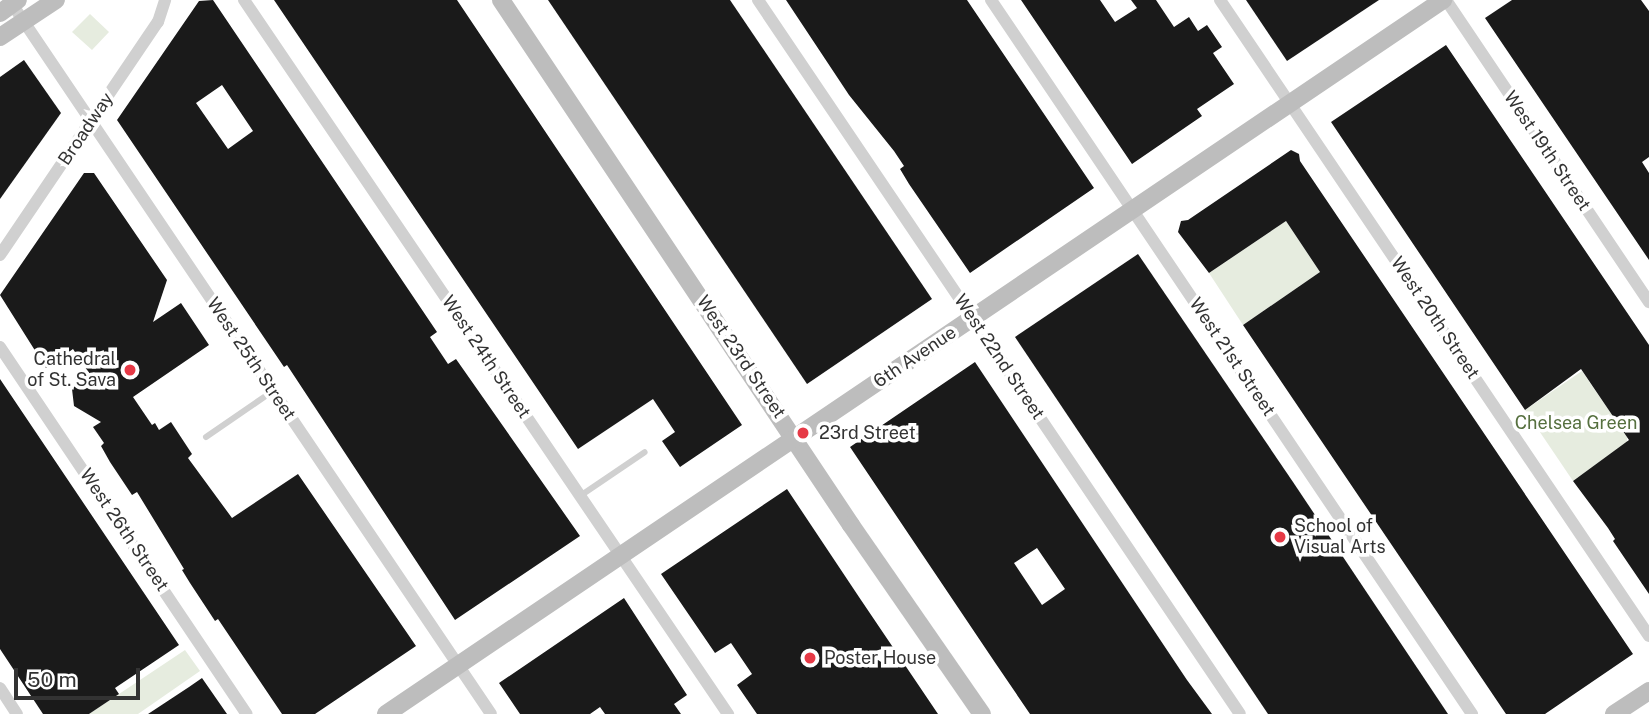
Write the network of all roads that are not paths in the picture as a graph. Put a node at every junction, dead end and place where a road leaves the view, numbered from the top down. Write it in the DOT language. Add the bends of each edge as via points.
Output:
graph roads {
  1 [pos="56,0"];
  2 [pos="165,0"];
  3 [pos="244,0"];
  4 [pos="501,0"];
  5 [pos="758,0"];
  6 [pos="990,0"];
  7 [pos="1220,0"];
  8 [pos="1444,0"];
  9 [pos="10,6"];
  10 [pos="24,21"];
  11 [pos="0,37"];
  12 [pos="1290,104"];
  13 [pos="92,122"];
  14 [pos="1132,210"];
  15 [pos="0,255"];
  16 [pos="1649,302"];
  17 [pos="973,318"];
  18 [pos="0,347"];
  19 [pos="273,391"];
  20 [pos="206,438"];
  21 [pos="794,438"];
  22 [pos="645,452"];
  23 [pos="580,496"];
  24 [pos="621,555"];
  25 [pos="1649,636"];
  26 [pos="458,666"];
  27 [pos="0,688"];
  28 [pos="1649,691"];
  29 [pos="17,714"];
  30 [pos="247,714"];
  31 [pos="386,714"];
  32 [pos="491,714"];
  33 [pos="728,714"];
  34 [pos="982,714"];
  35 [pos="1240,714"];
  36 [pos="1472,714"];
  37 [pos="1614,714"];
  1 -- 10 [label="main road"];
  2 -- 13 [label="street, Broadway" via="158,22"];
  3 -- 23 [label="street, West 24th Street"];
  4 -- 21 [label="main road, West 23rd Street"];
  5 -- 17 [label="street, West 22nd Street"];
  6 -- 14 [label="street, West 21st Street"];
  7 -- 12 [label="street, West 20th Street"];
  8 -- 12 [label="main road, 6th Avenue"];
  8 -- 16 [label="street, West 19th Street"];
  9 -- 10 [label="street, West 25th Street"];
  10 -- 11 [label="main road"];
  10 -- 13 [label="street, West 25th Street"];
  12 -- 14 [label="main road, 6th Avenue"];
  12 -- 25 [label="street, West 20th Street"];
  13 -- 15 [label="street, Broadway"];
  13 -- 19 [label="street, West 25th Street"];
  14 -- 17 [label="main road, 6th Avenue"];
  14 -- 36 [label="street, West 21st Street"];
  17 -- 21 [label="main road, 6th Avenue"];
  17 -- 35 [label="street, West 22nd Street"];
  18 -- 30 [label="street, West 26th Street"];
  19 -- 20 [label="lane"];
  19 -- 26 [label="street, West 25th Street"];
  21 -- 24 [label="main road, 6th Avenue"];
  21 -- 34 [label="main road, West 23rd Street"];
  22 -- 23 [label="lane"];
  23 -- 24 [label="street, West 24th Street"];
  24 -- 26 [label="main road, 6th Avenue"];
  24 -- 33 [label="street, West 24th Street"];
  26 -- 31 [label="main road, 6th Avenue"];
  26 -- 32 [label="street, West 25th Street"];
  27 -- 29 [label="street"];
  28 -- 37 [label="main road"];
}
